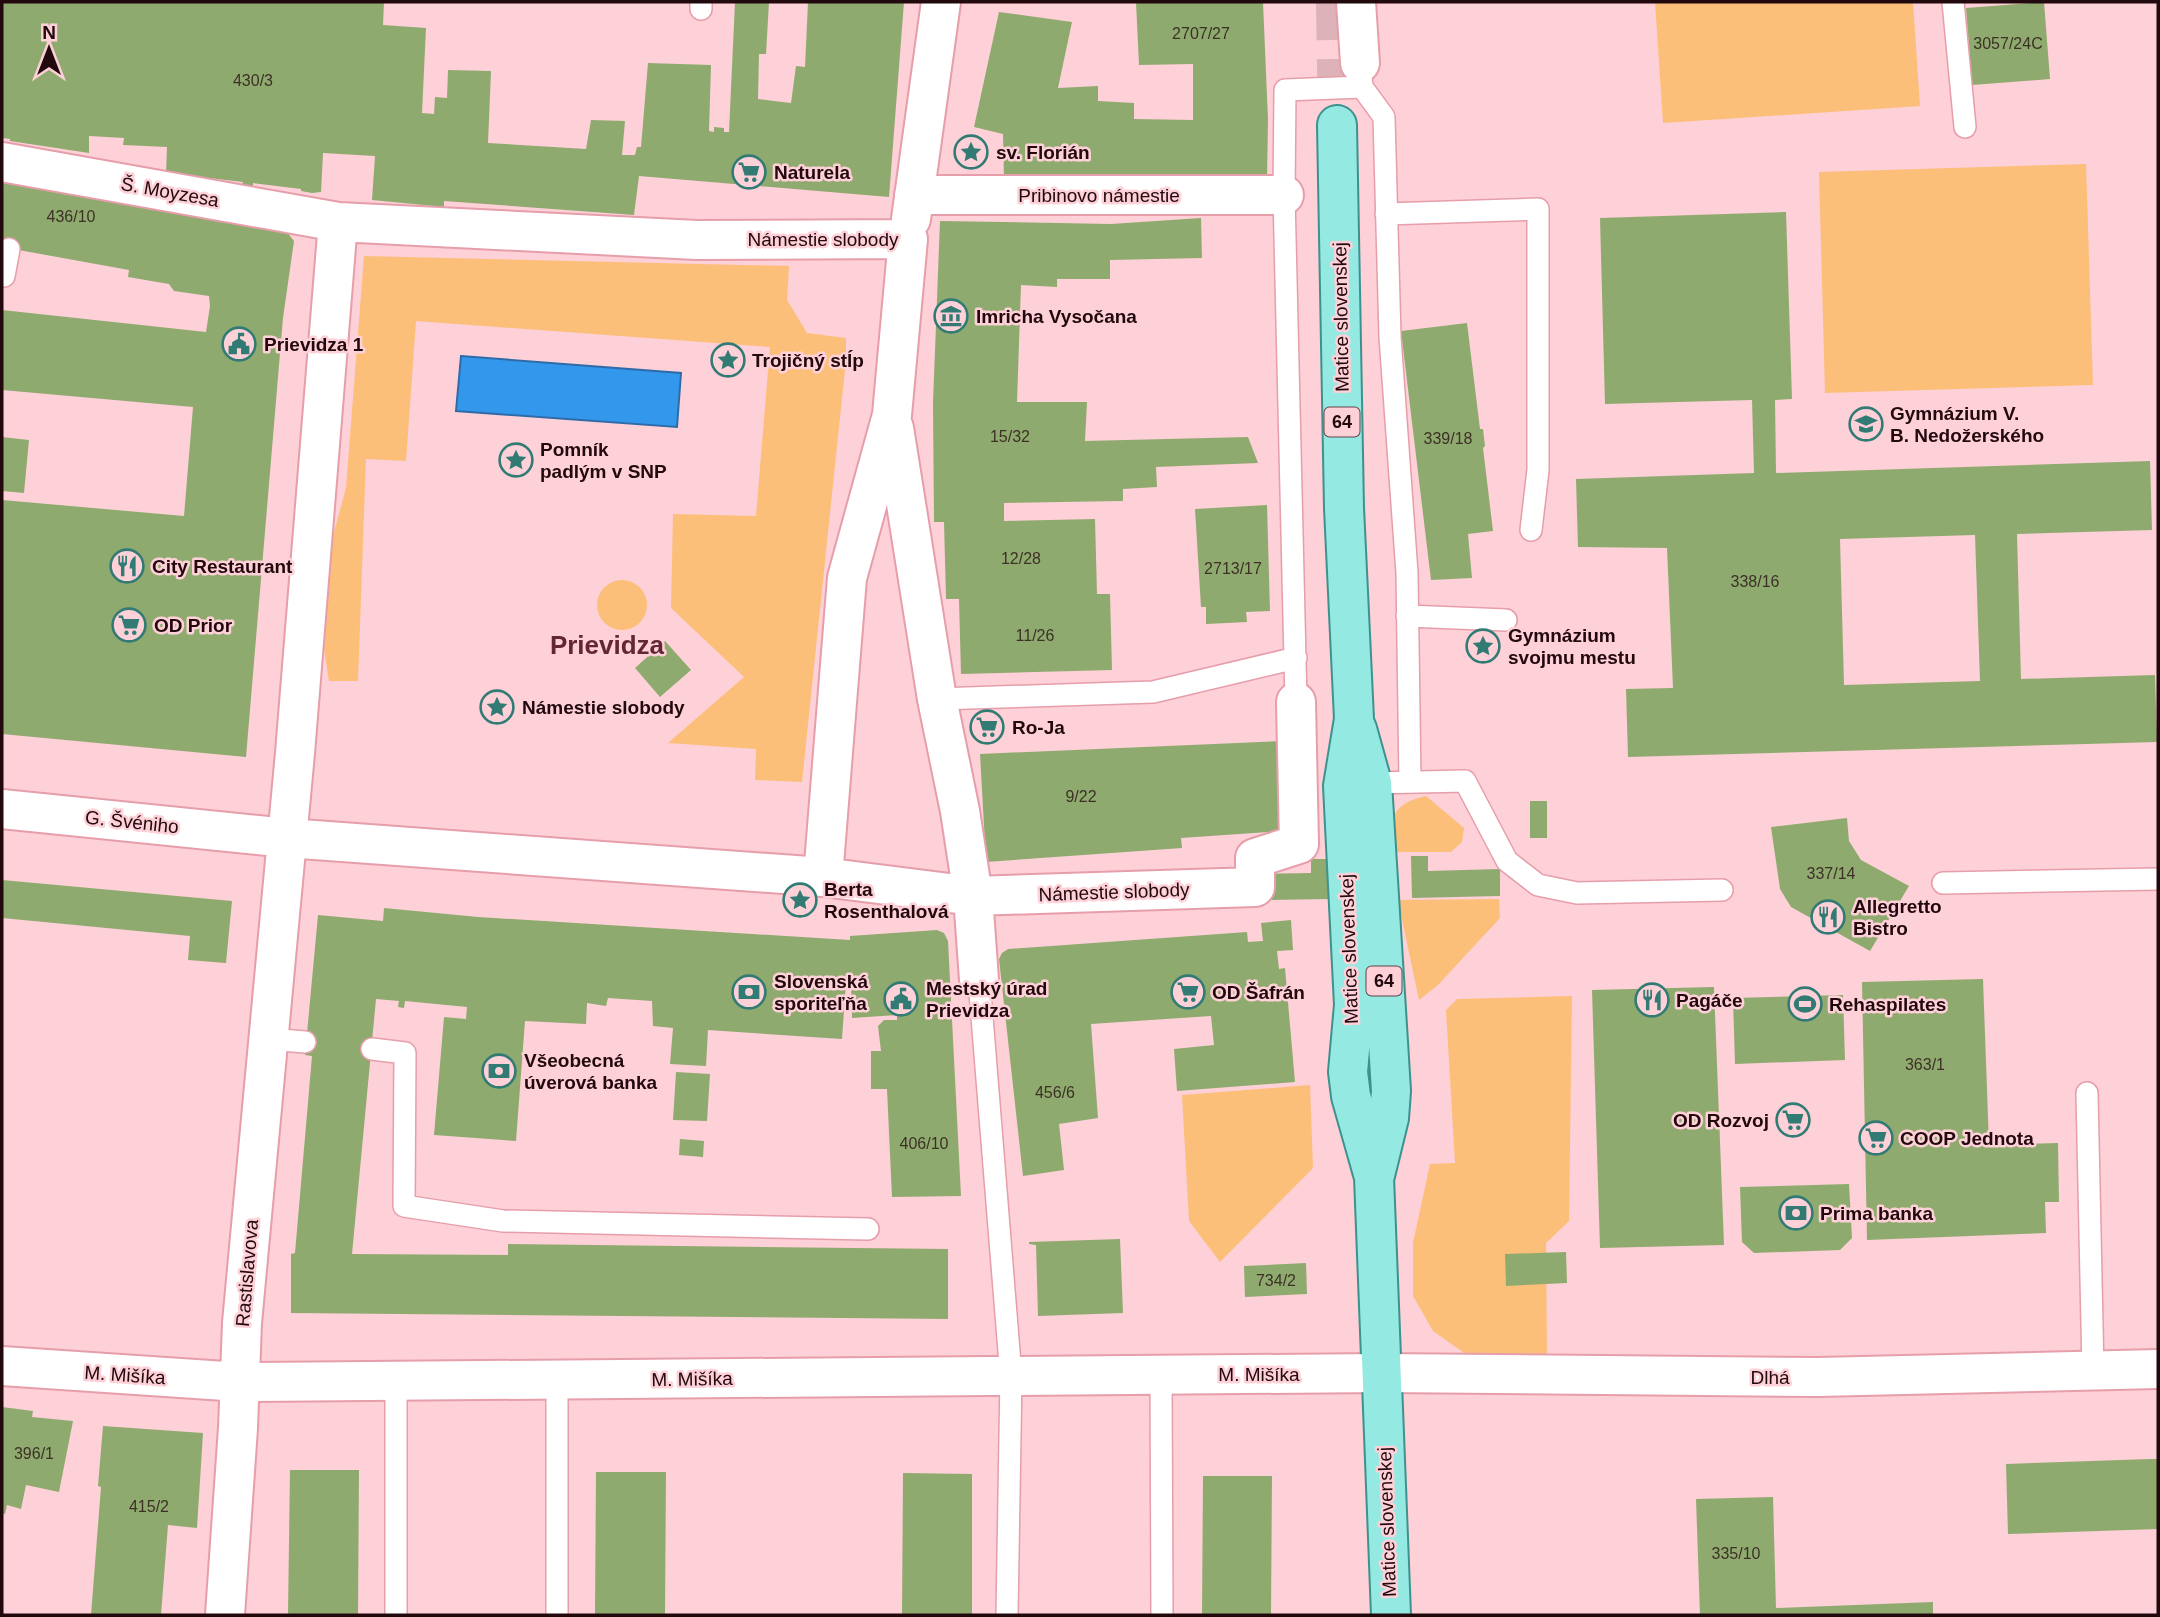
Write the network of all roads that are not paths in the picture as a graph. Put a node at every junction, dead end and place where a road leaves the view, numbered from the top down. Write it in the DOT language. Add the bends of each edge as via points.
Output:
graph roads {
  1 [pos="941,2"];
  2 [pos="1356,2"];
  3 [pos="1953,2"];
  4 [pos="1361,75"];
  5 [pos="1337,125"];
  6 [pos="1965,127"];
  7 [pos="15,171"];
  8 [pos="914,195"];
  9 [pos="1283,195"];
  10 [pos="1386,214"];
  11 [pos="338,222"];
  12 [pos="908,239"];
  13 [pos="9,249"];
  14 [pos="4,276"];
  15 [pos="892,415"];
  16 [pos="1531,530"];
  17 [pos="1407,616"];
  18 [pos="1506,620"];
  19 [pos="1296,658"];
  20 [pos="937,699"];
  21 [pos="1296,702"];
  22 [pos="1354,719"];
  23 [pos="1410,782"];
  24 [pos="1372,783"];
  25 [pos="2,809"];
  26 [pos="275,836"];
  27 [pos="823,877"];
  28 [pos="2158,879"];
  29 [pos="1943,883"];
  30 [pos="1722,890"];
  31 [pos="973,896"];
  32 [pos="979,980"];
  33 [pos="372,1049"];
  34 [pos="2087,1093"];
  35 [pos="1374,1177"];
  36 [pos="868,1229"];
  37 [pos="2,1366"];
  38 [pos="2158,1369"];
  39 [pos="2093,1371"];
  40 [pos="1382,1373"];
  41 [pos="1161,1375"];
  42 [pos="1011,1376"];
  43 [pos="557,1380"];
  44 [pos="396,1381"];
  45 [pos="240,1382"];
  46 [pos="225,1615"];
  47 [pos="396,1615"];
  48 [pos="557,1615"];
  49 [pos="1007,1615"];
  50 [pos="1162,1615"];
  51 [pos="1391,1615"];
  1 -- 8 [label="street"];
  2 -- 4 [label="street"];
  3 -- 6 [label="lane"];
  4 -- 9 [label="lane" via="1285,90"];
  4 -- 10 [label="lane" via="1384,117"];
  5 -- 22 [label="main road, Matice slovenskej / 64" via="1344,508"];
  7 -- 11 [label="street, Š. Moyzesa"];
  8 -- 9 [label="street, Pribinovo námestie"];
  8 -- 12 [label="street"];
  9 -- 19 [label="lane"];
  10 -- 16 [label="lane" via="1538,209 1538,470"];
  10 -- 17 [label="lane"];
  11 -- 12 [label="street, Námestie slobody" via="697,240"];
  11 -- 26 [label="street"];
  12 -- 15 [label="street, Námestie slobody"];
  13 -- 14 [label="lane"];
  15 -- 20 [label="street, Námestie slobody"];
  15 -- 27 [label="street, Námestie slobody" via="847,578"];
  17 -- 18 [label="lane"];
  17 -- 23 [label="lane"];
  19 -- 20 [label="lane" via="1153,692"];
  19 -- 21 [label="lane"];
  20 -- 31 [label="street, Námestie slobody"];
  21 -- 31 [label="street, Námestie slobody" via="1299,844 1255,858 1255,887"];
  22 -- 24 [label="main road, Matice slovenskej / 64"];
  22 -- 35 [label="main road, Matice slovenskej / 64" via="1343,786 1354,1005 1348,1072"];
  23 -- 24 [label="lane"];
  23 -- 30 [label="lane" via="1465,781 1507,861 1538,885 1577,893"];
  24 -- 35 [label="main road, Matice slovenskej / 64" via="1391,1091"];
  25 -- 26 [label="street, G. Švéniho"];
  26 -- 27 [label="street, Námestie slobody"];
  26 -- 45 [label="street, Rastislavova" via="287,1041 242,1323"];
  27 -- 31 [label="street, Námestie slobody"];
  28 -- 29 [label="lane"];
  31 -- 32 [label="street, Námestie slobody"];
  32 -- 42 [label="lane"];
  33 -- 36 [label="lane" via="405,1053 404,1206 503,1220"];
  34 -- 39 [label="lane"];
  35 -- 40 [label="main road, Matice slovenskej / 64"];
  37 -- 45 [label="street, M. Mišíka"];
  38 -- 39 [label="street, Dlhá"];
  39 -- 40 [label="street, Dlhá" via="1818,1377"];
  40 -- 41 [label="street, M. Mišíka"];
  40 -- 51 [label="main road, Matice slovenskej / 64"];
  41 -- 42 [label="street, M. Mišíka"];
  41 -- 50 [label="lane"];
  42 -- 43 [label="street, M. Mišíka"];
  42 -- 49 [label="lane"];
  43 -- 44 [label="street, M. Mišíka"];
  43 -- 48 [label="lane"];
  44 -- 45 [label="street, M. Mišíka"];
  44 -- 47 [label="lane"];
  45 -- 46 [label="street, Rastislavova"];
}
